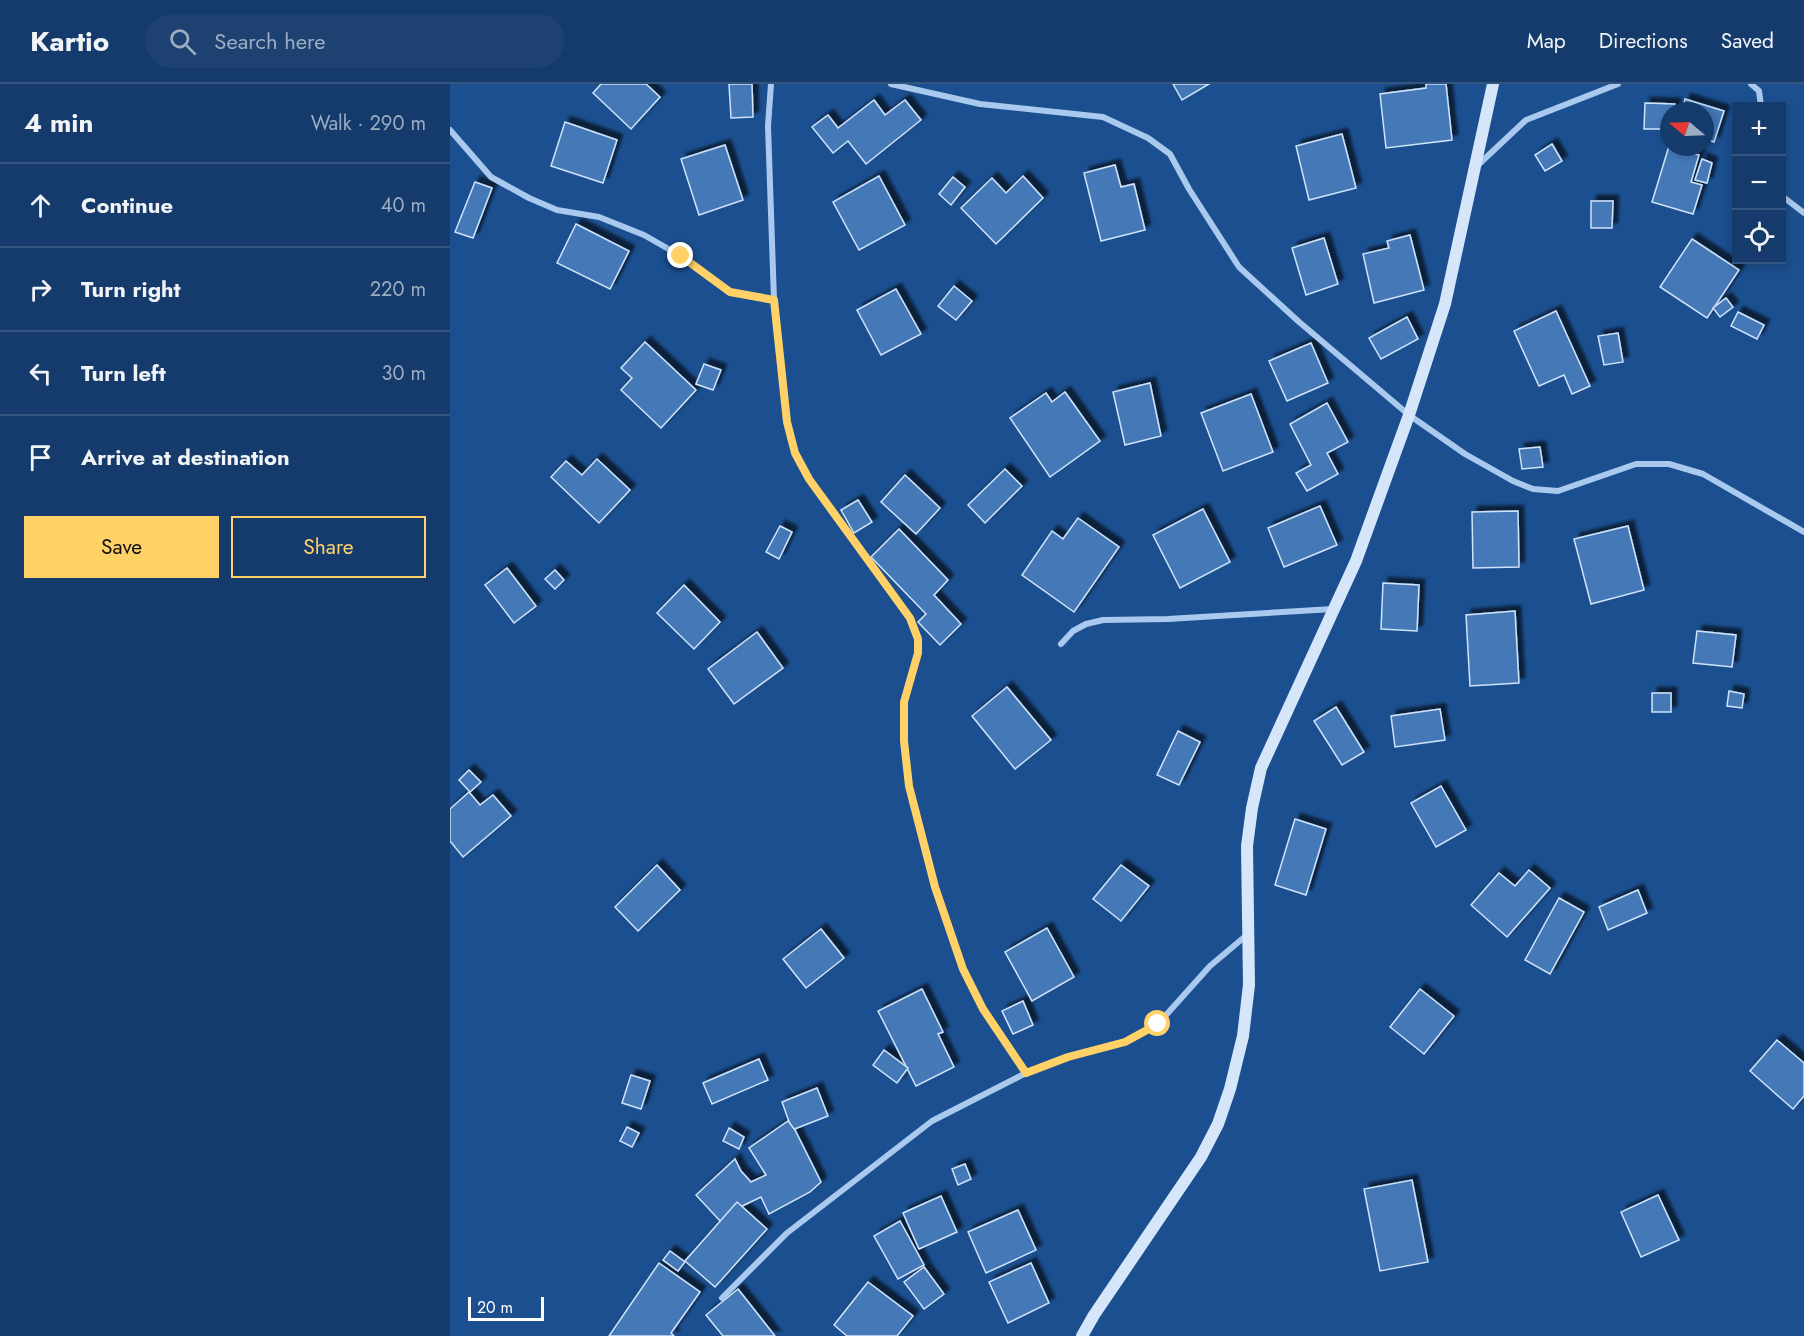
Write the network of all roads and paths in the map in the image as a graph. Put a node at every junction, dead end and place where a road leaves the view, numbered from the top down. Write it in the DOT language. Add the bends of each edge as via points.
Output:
graph roads {
  1 [pos="771,84"];
  2 [pos="891,84"];
  3 [pos="1494,84"];
  4 [pos="1617,84"];
  5 [pos="1751,84"];
  6 [pos="1760,102"];
  7 [pos="450,129"];
  8 [pos="1474,168"];
  9 [pos="1786,199"];
  10 [pos="1804,213"];
  11 [pos="774,300"];
  12 [pos="1409,415"];
  13 [pos="1804,532"];
  14 [pos="1334,609"];
  15 [pos="1061,644"];
  16 [pos="1249,934"];
  17 [pos="1026,1073"];
  18 [pos="722,1298"];
  19 [pos="1082,1336"];
  1 -- 11 [label="street" via="768,126"];
  2 -- 12 [label="street" via="980,104 1103,117 1148,138 1170,154 1239,267"];
  3 -- 8 [label="street"];
  4 -- 8 [label="street" via="1526,120"];
  5 -- 6 [label="street" via="1759,91"];
  7 -- 11 [label="street" via="491,177 530,198 557,210 599,217 644,235 730,292"];
  8 -- 12 [label="street" via="1445,304"];
  9 -- 10 [label="street"];
  11 -- 17 [label="street" via="787,422 795,453 809,479 910,618 918,639 914,674 904,702 909,786 935,887 963,969 983,1009"];
  12 -- 13 [label="street" via="1466,454 1533,489 1558,491 1636,464 1669,464 1703,474"];
  12 -- 14 [label="street" via="1356,561"];
  14 -- 15 [label="street" via="1103,620 1073,631"];
  14 -- 16 [label="street" via="1261,768 1247,846"];
  16 -- 17 [label="street" via="1210,966 1158,1024 1125,1042"];
  16 -- 19 [label="street" via="1243,1036 1218,1124"];
  17 -- 18 [label="street" via="932,1121 787,1233"];
}
